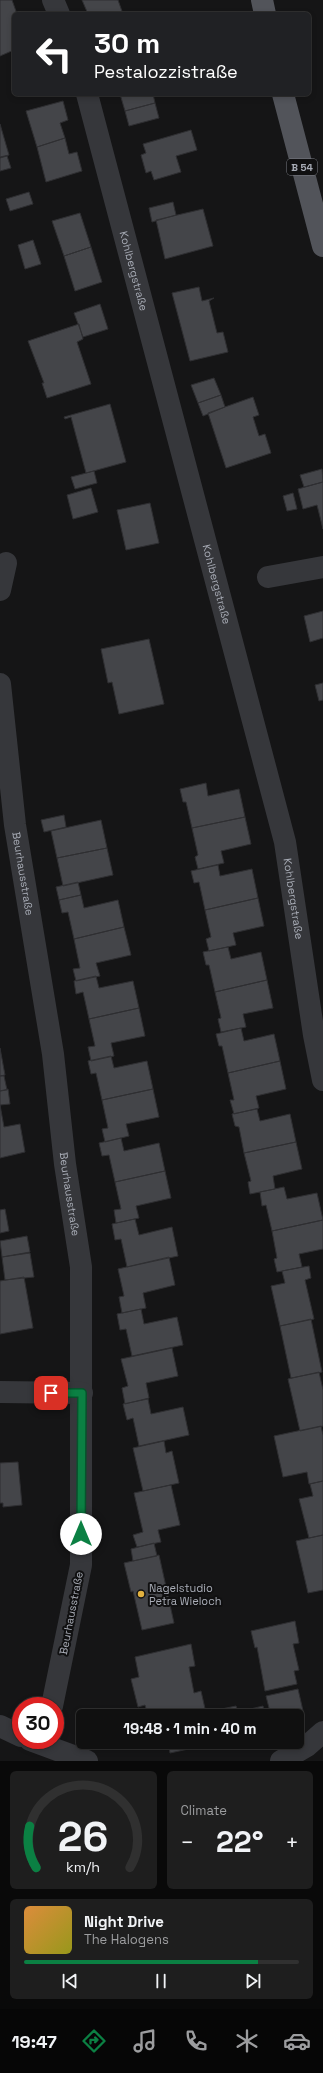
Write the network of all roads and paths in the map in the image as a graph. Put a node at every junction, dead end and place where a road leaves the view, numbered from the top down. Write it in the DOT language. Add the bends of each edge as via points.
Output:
graph roads {
  1 [pos="53,0"];
  2 [pos="262,0"];
  3 [pos="58,12"];
  4 [pos="265,12"];
  5 [pos="88,96"];
  6 [pos="284,96"];
  7 [pos="323,246"];
  8 [pos="6,563"];
  9 [pos="323,566"];
  10 [pos="268,577"];
  11 [pos="0,590"];
  12 [pos="0,684"];
  13 [pos="323,1080"];
  14 [pos="0,1392"];
  15 [pos="82,1393"];
  16 [pos="55,1697"];
  17 [pos="0,1726"];
  18 [pos="12,1731"];
  19 [pos="323,1732"];
  20 [pos="56,1749"];
  21 [pos="87,1761"];
  22 [pos="281,1761"];
  1 -- 3 [label="street"];
  2 -- 4 [label="main road"];
  5 -- 13 [label="street, Kohlbergstraße" via="285,842"];
  6 -- 7 [label="main road, B 54"];
  8 -- 11 [label="street"];
  9 -- 10 [label="street"];
  12 -- 15 [label="street, Beurhausstraße" via="15,825 53,1054 65,1164 81,1266"];
  14 -- 15 [label="street"];
  15 -- 16 [label="street, Beurhausstraße" via="81,1565"];
  17 -- 18 [label="street"];
  19 -- 22 [label="street" via="307,1746"];
  20 -- 21 [label="street"];
}
